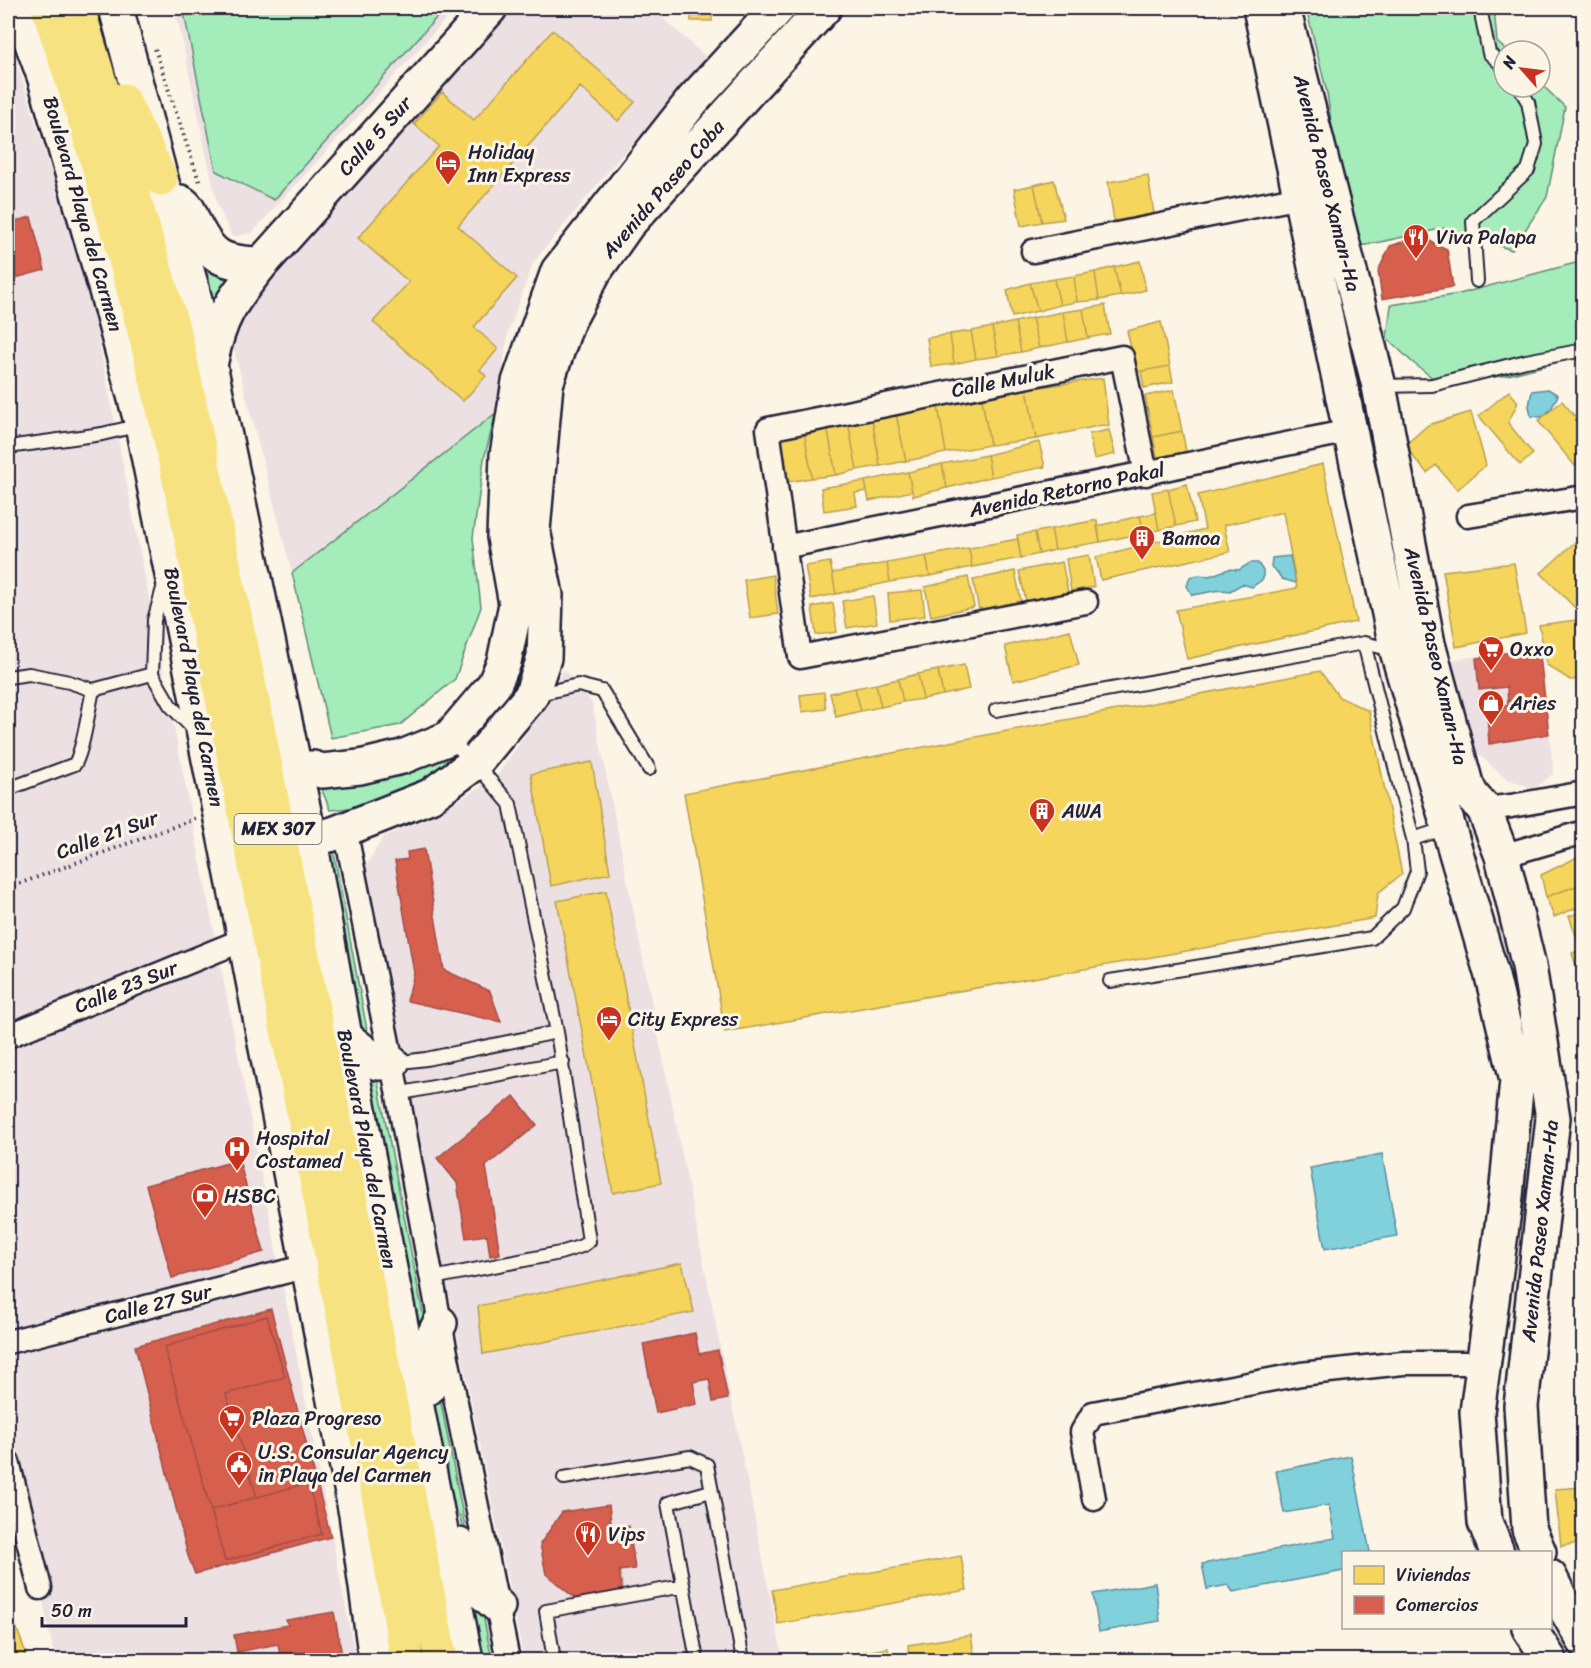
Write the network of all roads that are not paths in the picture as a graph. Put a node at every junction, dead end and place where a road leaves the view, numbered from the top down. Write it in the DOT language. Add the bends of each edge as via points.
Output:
graph roads {
  1 [pos="19,8"];
  2 [pos="48,8"];
  3 [pos="116,8"];
  4 [pos="490,8"];
  5 [pos="778,8"];
  6 [pos="824,8"];
  7 [pos="1260,8"];
  8 [pos="1283,8"];
  9 [pos="1480,8"];
  10 [pos="83,21"];
  11 [pos="1492,56"];
  12 [pos="1526,99"];
  13 [pos="163,187"];
  14 [pos="1300,197"];
  15 [pos="1033,252"];
  16 [pos="261,264"];
  17 [pos="1477,281"];
  18 [pos="1584,350"];
  19 [pos="210,365"];
  20 [pos="1379,386"];
  21 [pos="142,425"];
  22 [pos="1350,431"];
  23 [pos="8,447"];
  24 [pos="507,455"];
  25 [pos="539,472"];
  26 [pos="1146,474"];
  27 [pos="1584,497"];
  28 [pos="1468,516"];
  29 [pos="784,547"];
  30 [pos="170,566"];
  31 [pos="1086,602"];
  32 [pos="1364,644"];
  33 [pos="1412,647"];
  34 [pos="152,674"];
  35 [pos="8,677"];
  36 [pos="93,690"];
  37 [pos="531,696"];
  38 [pos="996,710"];
  39 [pos="449,738"];
  40 [pos="204,741"];
  41 [pos="475,764"];
  42 [pos="295,768"];
  43 [pos="649,769"];
  44 [pos="8,789"];
  45 [pos="1584,793"];
  46 [pos="1485,809"];
  47 [pos="1448,827"];
  48 [pos="1584,831"];
  49 [pos="322,837"];
  50 [pos="1413,839"];
  51 [pos="1502,856"];
  52 [pos="245,939"];
  53 [pos="1529,966"];
  54 [pos="1492,976"];
  55 [pos="1110,981"];
  56 [pos="557,1032"];
  57 [pos="8,1035"];
  58 [pos="345,1037"];
  59 [pos="563,1062"];
  60 [pos="395,1079"];
  61 [pos="308,1266"];
  62 [pos="433,1278"];
  63 [pos="440,1323"];
  64 [pos="8,1342"];
  65 [pos="1484,1363"];
  66 [pos="420,1418"];
  67 [pos="8,1462"];
  68 [pos="564,1478"];
  69 [pos="711,1491"];
  70 [pos="1094,1499"];
  71 [pos="434,1501"];
  72 [pos="1497,1551"];
  73 [pos="1539,1551"];
  74 [pos="1552,1579"];
  75 [pos="683,1586"];
  76 [pos="40,1588"];
  77 [pos="498,1606"];
  78 [pos="1530,1629"];
  79 [pos="1584,1641"];
  80 [pos="376,1660"];
  81 [pos="407,1660"];
  82 [pos="441,1660"];
  83 [pos="466,1660"];
  84 [pos="508,1660"];
  85 [pos="554,1660"];
  86 [pos="697,1660"];
  87 [pos="744,1660"];
  88 [pos="1550,1660"];
  1 -- 21 [label="main road, Boulevard Playa del Carmen" via="44,76"];
  2 -- 81 [label="highway, MEX 307" via="75,86 148,343 190,527"];
  3 -- 13 [label="main road, Boulevard Playa del Carmen"];
  4 -- 16 [label="main road, Calle 5 Sur"];
  5 -- 24 [label="main road, Avenida Paseo Coba" via="693,100 558,271 519,382"];
  6 -- 25 [label="main road, Avenida Paseo Coba" via="627,225 594,272 567,323 546,384"];
  7 -- 14 [label="main road, Avenida Paseo Xaman-Ha"];
  8 -- 20 [label="main road, Avenida Paseo Xaman-Ha"];
  9 -- 11 [label="lane"];
  10 -- 13 [label="highway"];
  10 -- 82 [label="highway, MEX 307" via="177,342 252,694"];
  12 -- 17 [label="lane" via="1536,144 1528,170 1473,221"];
  13 -- 16 [label="main road" via="186,206 203,242 221,259"];
  13 -- 19 [label="main road, Boulevard Playa del Carmen"];
  14 -- 15 [label="street"];
  14 -- 22 [label="main road, Avenida Paseo Xaman-Ha"];
  16 -- 19 [label="main road, Calle 5 Sur" via="229,304 216,333"];
  18 -- 20 [label="lane" via="1432,386"];
  19 -- 42 [label="main road, Boulevard Playa del Carmen"];
  20 -- 33 [label="main road, Avenida Paseo Xaman-Ha"];
  21 -- 23 [label="lane"];
  21 -- 30 [label="main road, Boulevard Playa del Carmen"];
  22 -- 26 [label="street, Avenida Retorno Pakal"];
  22 -- 33 [label="main road, Avenida Paseo Xaman-Ha"];
  24 -- 25 [label="main road" via="524,456"];
  24 -- 39 [label="main road, Avenida Paseo Coba" via="504,537 516,604 504,662 494,686"];
  25 -- 37 [label="main road, Avenida Paseo Coba" via="533,530 546,595 544,658"];
  26 -- 29 [label="street, Avenida Retorno Pakal"];
  26 -- 29 [label="street, Calle Muluk" via="1122,357 768,429"];
  27 -- 28 [label="street"];
  29 -- 31 [label="street" via="800,657"];
  30 -- 34 [label="lane" via="154,620"];
  30 -- 40 [label="main road, Boulevard Playa del Carmen"];
  32 -- 33 [label="lane"];
  32 -- 38 [label="lane"];
  32 -- 50 [label="lane"];
  33 -- 46 [label="main road, Avenida Paseo Xaman-Ha" via="1466,784"];
  33 -- 47 [label="main road, Avenida Paseo Xaman-Ha"];
  34 -- 36 [label="lane"];
  34 -- 40 [label="lane" via="170,705"];
  35 -- 36 [label="lane" via="29,674"];
  36 -- 44 [label="lane" via="81,753 75,764"];
  37 -- 41 [label="main road, Avenida Paseo Coba"];
  37 -- 43 [label="lane" via="578,685 602,692"];
  39 -- 41 [label="lane"];
  39 -- 42 [label="main road, Avenida Paseo Coba" via="402,757 360,767 322,771"];
  40 -- 52 [label="main road, Boulevard Playa del Carmen"];
  41 -- 49 [label="main road, Avenida Paseo Coba" via="430,796"];
  41 -- 56 [label="lane" via="510,804"];
  42 -- 49 [label="main road, Boulevard Playa del Carmen"];
  45 -- 46 [label="street"];
  46 -- 51 [label="main road, Avenida Paseo Xaman-Ha"];
  47 -- 50 [label="lane"];
  47 -- 54 [label="main road, Avenida Paseo Xaman-Ha"];
  48 -- 51 [label="street"];
  49 -- 58 [label="main road, Boulevard Playa del Carmen"];
  49 -- 60 [label="street" via="346,839"];
  50 -- 55 [label="lane" via="1417,871 1403,908 1372,938"];
  51 -- 53 [label="main road, Avenida Paseo Xaman-Ha"];
  52 -- 57 [label="street, Calle 23 Sur"];
  52 -- 61 [label="main road, Boulevard Playa del Carmen"];
  53 -- 54 [label="main road"];
  53 -- 73 [label="main road, Avenida Paseo Xaman-Ha" via="1553,1118 1521,1406 1529,1529"];
  54 -- 65 [label="main road, Avenida Paseo Xaman-Ha" via="1517,1080"];
  56 -- 59 [label="lane"];
  56 -- 60 [label="lane" via="426,1059"];
  58 -- 60 [label="main road"];
  58 -- 66 [label="main road, Boulevard Playa del Carmen"];
  59 -- 60 [label="lane"];
  59 -- 62 [label="lane" via="589,1241 560,1253"];
  60 -- 62 [label="street"];
  61 -- 64 [label="street, Calle 27 Sur"];
  61 -- 80 [label="main road, Boulevard Playa del Carmen" via="356,1514"];
  62 -- 63 [label="street"];
  63 -- 66 [label="main road" via="424,1354 429,1393"];
  63 -- 77 [label="street"];
  65 -- 70 [label="street" via="1403,1364 1301,1374 1093,1413 1082,1432"];
  65 -- 72 [label="main road, Avenida Paseo Xaman-Ha" via="1479,1434 1485,1522"];
  66 -- 71 [label="main road, Boulevard Playa del Carmen"];
  67 -- 76 [label="street"];
  68 -- 69 [label="lane" via="690,1457 707,1466"];
  69 -- 75 [label="lane" via="668,1503"];
  69 -- 87 [label="lane"];
  71 -- 77 [label="main road" via="454,1521 467,1579"];
  71 -- 83 [label="main road, Boulevard Playa del Carmen"];
  74 -- 79 [label="main road"];
  75 -- 85 [label="lane" via="546,1611"];
  75 -- 86 [label="lane"];
  77 -- 84 [label="street"];
  78 -- 88 [label="main road"];
}
